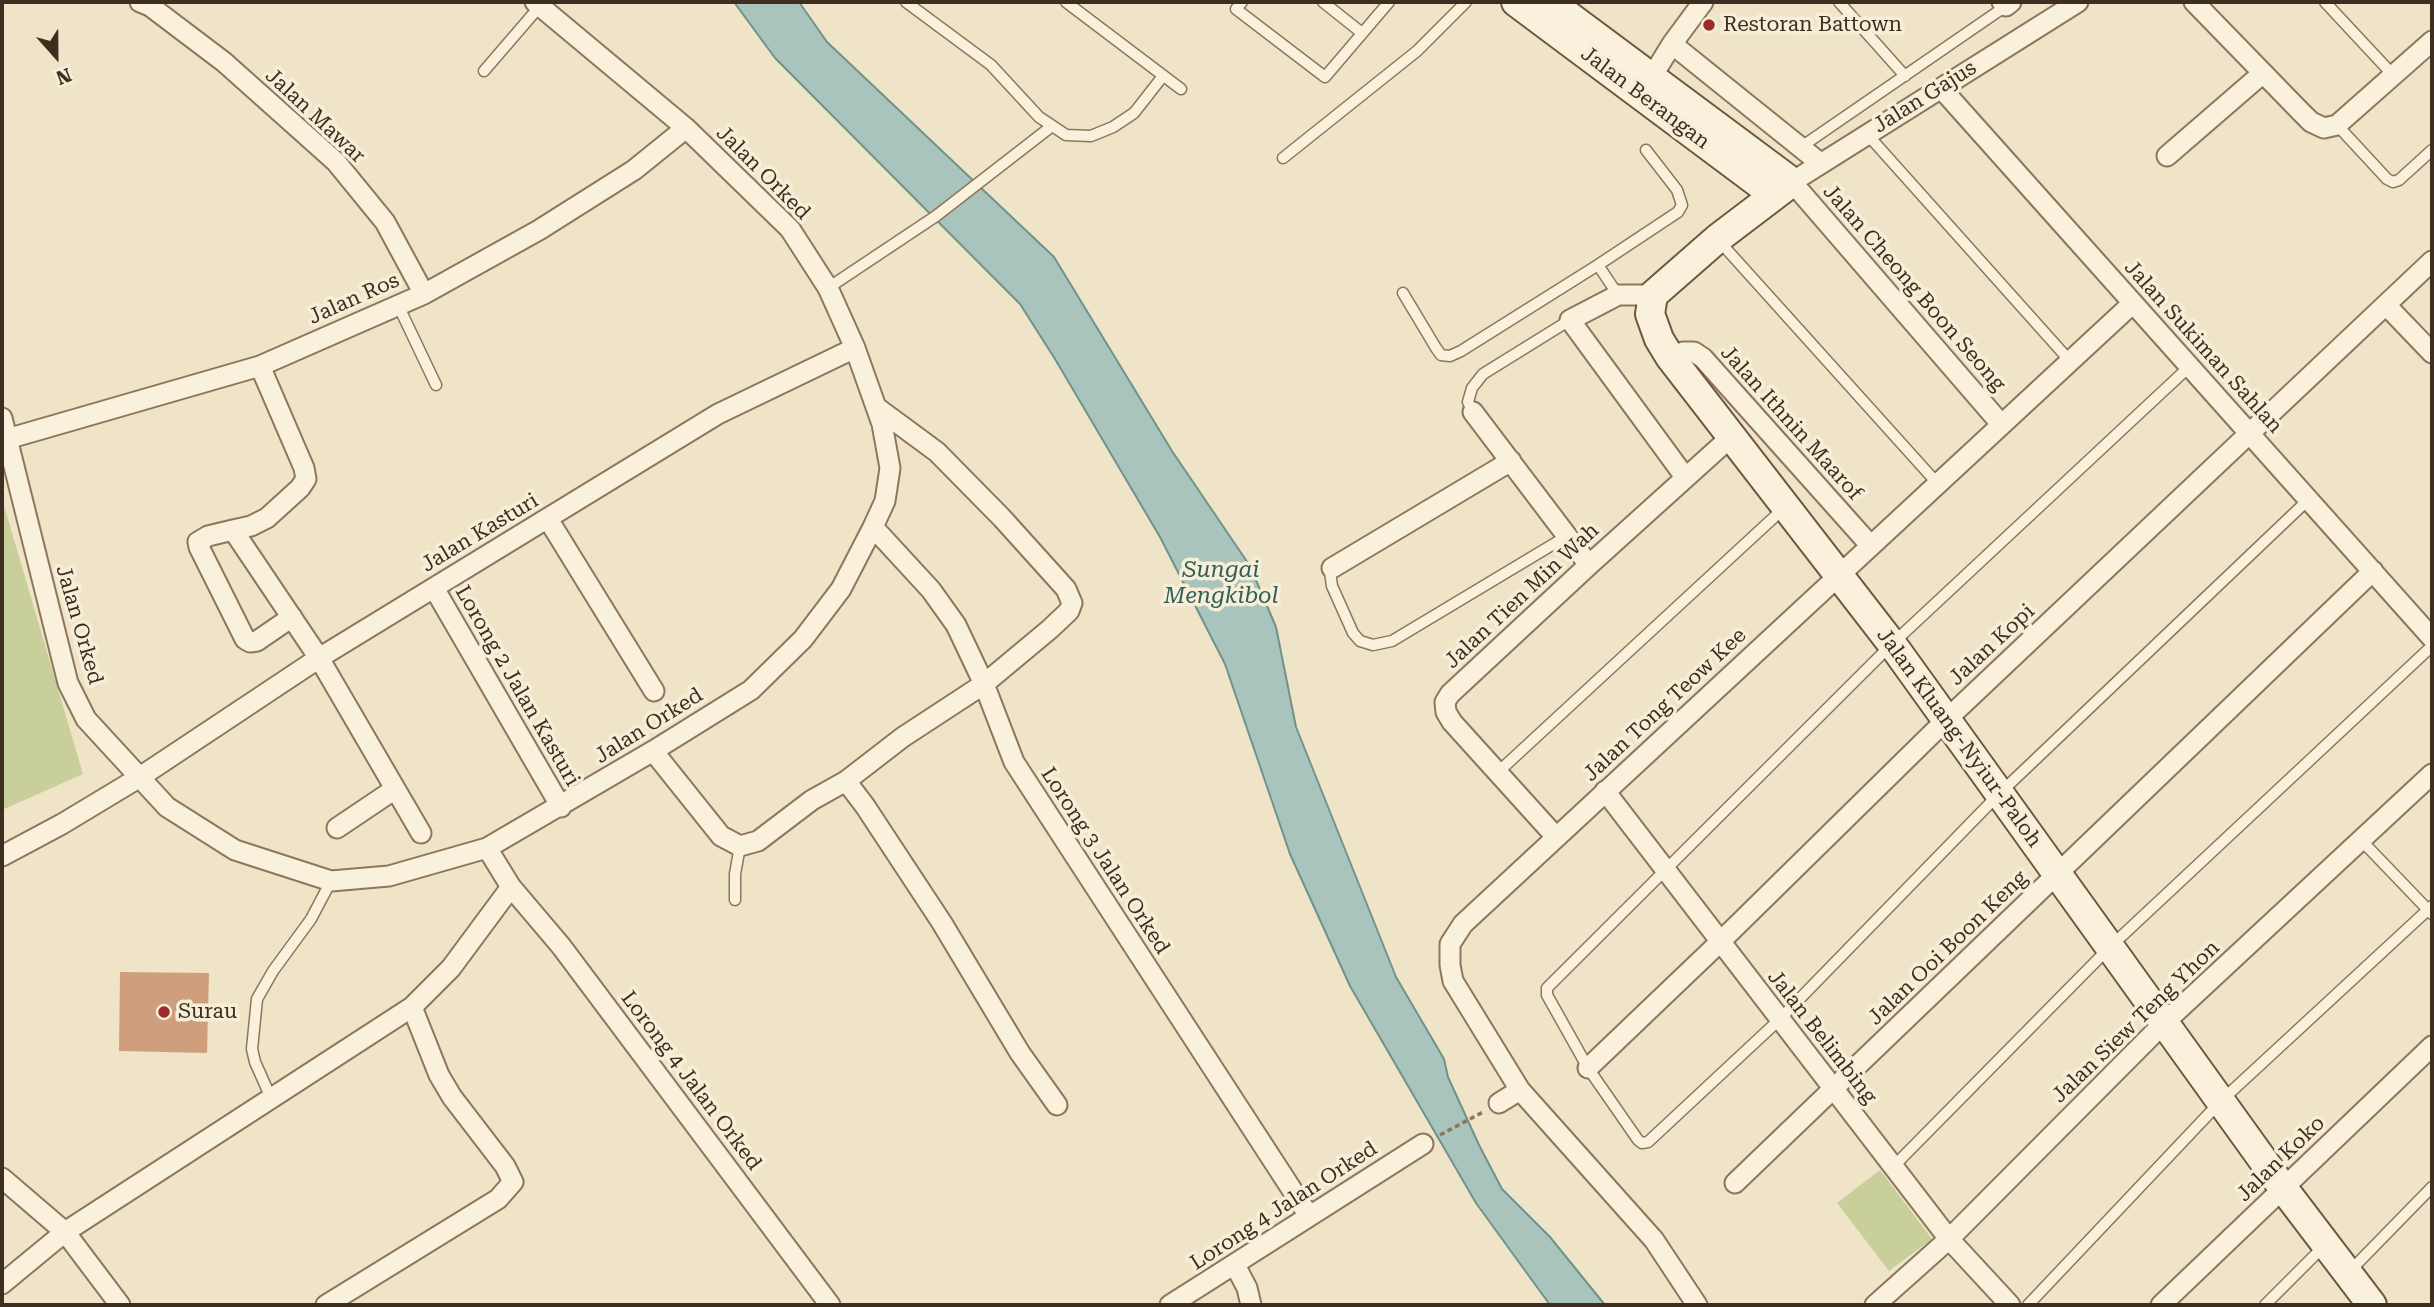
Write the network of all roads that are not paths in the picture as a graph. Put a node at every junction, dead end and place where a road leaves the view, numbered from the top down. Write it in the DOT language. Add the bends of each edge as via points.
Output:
graph roads {
  1 [pos="140,2"];
  2 [pos="906,2"];
  3 [pos="1066,2"];
  4 [pos="1242,2"];
  5 [pos="1323,2"];
  6 [pos="1389,2"];
  7 [pos="1466,2"];
  8 [pos="1516,2"];
  9 [pos="1550,2"];
  10 [pos="1703,2"];
  11 [pos="1839,2"];
  12 [pos="2078,2"];
  13 [pos="2194,2"];
  14 [pos="2325,2"];
  15 [pos="2006,3"];
  16 [pos="538,4"];
  17 [pos="1362,33"];
  18 [pos="2432,41"];
  19 [pos="1672,44"];
  20 [pos="484,71"];
  21 [pos="2263,73"];
  22 [pos="2393,75"];
  23 [pos="1163,76"];
  24 [pos="1905,76"];
  25 [pos="1646,86"];
  26 [pos="1941,88"];
  27 [pos="1181,89"];
  28 [pos="2337,125"];
  29 [pos="1052,126"];
  30 [pos="687,128"];
  31 [pos="1867,134"];
  32 [pos="1801,147"];
  33 [pos="1646,150"];
  34 [pos="2432,150"];
  35 [pos="2167,156"];
  36 [pos="1283,158"];
  37 [pos="1820,163"];
  38 [pos="1783,188"];
  39 [pos="1717,239"];
  40 [pos="2432,261"];
  41 [pos="1598,265"];
  42 [pos="828,288"];
  43 [pos="424,293"];
  44 [pos="1403,293"];
  45 [pos="1618,295"];
  46 [pos="1653,295"];
  47 [pos="2133,303"];
  48 [pos="398,305"];
  49 [pos="2386,305"];
  50 [pos="1570,320"];
  51 [pos="855,348"];
  52 [pos="2432,353"];
  53 [pos="1670,357"];
  54 [pos="2070,361"];
  55 [pos="260,366"];
  56 [pos="2190,366"];
  57 [pos="436,385"];
  58 [pos="876,407"];
  59 [pos="1473,412"];
  60 [pos="2,418"];
  61 [pos="2001,424"];
  62 [pos="2250,433"];
  63 [pos="1731,436"];
  64 [pos="7,439"];
  65 [pos="1510,461"];
  66 [pos="1685,477"];
  67 [pos="1937,483"];
  68 [pos="2309,499"];
  69 [pos="1786,506"];
  70 [pos="548,519"];
  71 [pos="873,527"];
  72 [pos="233,530"];
  73 [pos="1567,536"];
  74 [pos="1870,545"];
  75 [pos="1589,565"];
  76 [pos="1332,568"];
  77 [pos="2373,571"];
  78 [pos="1839,574"];
  79 [pos="434,588"];
  80 [pos="292,617"];
  81 [pos="2432,638"];
  82 [pos="1892,644"];
  83 [pos="2432,646"];
  84 [pos="319,658"];
  85 [pos="984,684"];
  86 [pos="654,691"];
  87 [pos="1946,720"];
  88 [pos="653,751"];
  89 [pos="1496,774"];
  90 [pos="2432,775"];
  91 [pos="140,777"];
  92 [pos="846,781"];
  93 [pos="395,789"];
  94 [pos="1605,791"];
  95 [pos="1999,794"];
  96 [pos="561,807"];
  97 [pos="337,828"];
  98 [pos="421,833"];
  99 [pos="1556,836"];
  100 [pos="2361,840"];
  101 [pos="740,846"];
  102 [pos="487,848"];
  103 [pos="2,856"];
  104 [pos="1666,871"];
  105 [pos="2058,873"];
  106 [pos="331,881"];
  107 [pos="512,887"];
  108 [pos="735,900"];
  109 [pos="2431,910"];
  110 [pos="1720,942"];
  111 [pos="2110,947"];
  112 [pos="412,1007"];
  113 [pos="1780,1019"];
  114 [pos="2164,1023"];
  115 [pos="2432,1046"];
  116 [pos="1588,1068"];
  117 [pos="1835,1088"];
  118 [pos="1520,1090"];
  119 [pos="271,1098"];
  120 [pos="2221,1101"];
  121 [pos="1499,1103"];
  122 [pos="1057,1105"];
  123 [pos="1423,1144"];
  124 [pos="1893,1167"];
  125 [pos="2,1178"];
  126 [pos="1735,1184"];
  127 [pos="2432,1186"];
  128 [pos="2283,1188"];
  129 [pos="1309,1216"];
  130 [pos="65,1232"];
  131 [pos="1949,1239"];
  132 [pos="2325,1245"];
  133 [pos="1235,1265"];
  134 [pos="2347,1274"];
  135 [pos="2,1284"];
  136 [pos="2367,1304"];
  137 [pos="120,1305"];
  138 [pos="326,1305"];
  139 [pos="831,1305"];
  140 [pos="1170,1305"];
  141 [pos="1251,1305"];
  142 [pos="1697,1305"];
  143 [pos="1875,1305"];
  144 [pos="2010,1305"];
  145 [pos="2028,1305"];
  146 [pos="2161,1305"];
  147 [pos="2265,1305"];
  1 -- 43 [label="street, Jalan Mawar" via="224,62 336,162 385,222"];
  2 -- 29 [label="lane" via="991,65 1038,117"];
  3 -- 23 [label="lane"];
  4 -- 17 [label="lane" via="1236,9 1325,77"];
  5 -- 17 [label="lane"];
  6 -- 17 [label="lane"];
  7 -- 36 [label="lane" via="1417,51"];
  8 -- 25 [label="street, Jalan Berangan"];
  9 -- 25 [label="street, Jalan Berangan"];
  10 -- 19 [label="street"];
  11 -- 24 [label="lane"];
  12 -- 26 [label="street, Jalan Gajus"];
  13 -- 21 [label="street"];
  14 -- 22 [label="lane"];
  15 -- 24 [label="lane"];
  16 -- 20 [label="lane"];
  16 -- 30 [label="street, Jalan Orked"];
  18 -- 22 [label="street"];
  19 -- 25 [label="street"];
  19 -- 32 [label="street"];
  21 -- 28 [label="street" via="2311,122 2324,128"];
  21 -- 35 [label="street"];
  22 -- 28 [label="street"];
  23 -- 27 [label="lane"];
  23 -- 29 [label="lane" via="1134,113 1113,127 1078,136"];
  24 -- 32 [label="lane"];
  25 -- 38 [label="street, Jalan Berangan"];
  26 -- 31 [label="street, Jalan Gajus"];
  26 -- 47 [label="street, Jalan Sukiman Sahlan"];
  28 -- 34 [label="lane" via="2393,182"];
  29 -- 42 [label="lane" via="936,216"];
  30 -- 42 [label="street, Jalan Orked" via="790,229"];
  30 -- 43 [label="street, Jalan Ros" via="634,170 539,230"];
  31 -- 37 [label="street, Jalan Gajus"];
  31 -- 54 [label="lane"];
  32 -- 37 [label="street"];
  33 -- 41 [label="lane" via="1677,190 1682,205"];
  37 -- 38 [label="street, Jalan Gajus"];
  38 -- 39 [label="street"];
  38 -- 61 [label="street, Jalan Cheong Boon Seong"];
  39 -- 46 [label="street"];
  39 -- 67 [label="lane"];
  40 -- 49 [label="street, Jalan Kopi"];
  41 -- 44 [label="lane" via="1450,356 1441,355"];
  41 -- 45 [label="lane"];
  42 -- 51 [label="street, Jalan Orked"];
  43 -- 48 [label="street, Jalan Ros"];
  45 -- 46 [label="street"];
  45 -- 50 [label="street"];
  46 -- 53 [label="street, Jalan Kluang-Nyiur-Paloh" via="1653,327"];
  47 -- 54 [label="street, Jalan Tong Teow Kee"];
  47 -- 56 [label="street, Jalan Sukiman Sahlan"];
  48 -- 55 [label="street, Jalan Ros"];
  48 -- 57 [label="lane"];
  49 -- 52 [label="street"];
  49 -- 62 [label="street, Jalan Kopi"];
  50 -- 59 [label="lane" via="1483,374 1468,402"];
  50 -- 66 [label="street"];
  51 -- 58 [label="street, Jalan Orked"];
  51 -- 70 [label="street, Jalan Kasturi" via="718,414"];
  53 -- 63 [label="street, Jalan Kluang-Nyiur-Paloh"];
  53 -- 74 [label="street, Jalan Ithnin Maarof" via="1694,352 1703,358"];
  54 -- 61 [label="street, Jalan Tong Teow Kee"];
  55 -- 64 [label="street, Jalan Ros"];
  55 -- 72 [label="street" via="306,479 267,519"];
  56 -- 62 [label="street, Jalan Sukiman Sahlan"];
  56 -- 82 [label="lane"];
  58 -- 71 [label="street, Jalan Orked" via="890,467 885,501"];
  58 -- 85 [label="street" via="937,452 1066,589 1072,603 1050,629"];
  59 -- 65 [label="street"];
  60 -- 64 [label="street, Jalan Orked"];
  61 -- 67 [label="street, Jalan Tong Teow Kee"];
  62 -- 68 [label="street, Jalan Sukiman Sahlan"];
  62 -- 87 [label="street, Jalan Kopi"];
  63 -- 66 [label="street, Jalan Tien Min Wah"];
  63 -- 69 [label="street, Jalan Kluang-Nyiur-Paloh"];
  64 -- 91 [label="street, Jalan Orked" via="68,682 86,719"];
  65 -- 73 [label="street"];
  65 -- 76 [label="street"];
  66 -- 75 [label="street, Jalan Tien Min Wah"];
  67 -- 74 [label="street, Jalan Tong Teow Kee"];
  68 -- 77 [label="street, Jalan Sukiman Sahlan"];
  68 -- 95 [label="lane"];
  69 -- 78 [label="street, Jalan Kluang-Nyiur-Paloh"];
  69 -- 89 [label="lane"];
  70 -- 79 [label="street, Jalan Kasturi"];
  70 -- 86 [label="street"];
  71 -- 85 [label="street, Lorong 3 Jalan Orked" via="931,590 956,625"];
  71 -- 88 [label="street, Jalan Orked" via="841,589 803,639 751,690"];
  72 -- 80 [label="street"];
  72 -- 80 [label="street" via="198,542 245,639 257,641"];
  73 -- 75 [label="street"];
  73 -- 76 [label="lane" via="1392,641 1373,645 1353,634 1332,586"];
  74 -- 78 [label="street, Jalan Tong Teow Kee"];
  75 -- 89 [label="street, Jalan Tien Min Wah" via="1446,702 1452,722"];
  77 -- 81 [label="street, Jalan Sukiman Sahlan"];
  77 -- 105 [label="street, Jalan Ooi Boon Keng"];
  78 -- 82 [label="street, Jalan Kluang-Nyiur-Paloh"];
  78 -- 94 [label="street, Jalan Tong Teow Kee"];
  79 -- 84 [label="street, Jalan Kasturi"];
  79 -- 96 [label="street, Lorong 2 Jalan Kasturi"];
  80 -- 84 [label="street"];
  82 -- 87 [label="street, Jalan Kluang-Nyiur-Paloh"];
  82 -- 104 [label="lane"];
  83 -- 111 [label="lane"];
  84 -- 91 [label="street, Jalan Kasturi"];
  84 -- 93 [label="street"];
  85 -- 92 [label="street"];
  85 -- 129 [label="street, Lorong 3 Jalan Orked" via="1014,762"];
  87 -- 95 [label="street, Jalan Kluang-Nyiur-Paloh"];
  87 -- 110 [label="street, Jalan Kopi"];
  88 -- 96 [label="street, Jalan Orked"];
  88 -- 101 [label="street" via="721,836"];
  89 -- 99 [label="street, Jalan Tien Min Wah"];
  90 -- 100 [label="street, Jalan Siew Teng Yhon"];
  91 -- 103 [label="street, Jalan Kasturi"];
  91 -- 106 [label="street, Jalan Orked" via="167,807 234,850"];
  92 -- 101 [label="street" via="758,841"];
  92 -- 122 [label="street"];
  93 -- 97 [label="street"];
  93 -- 98 [label="street"];
  94 -- 99 [label="street, Jalan Tong Teow Kee"];
  94 -- 104 [label="street, Jalan Belimbing"];
  95 -- 105 [label="street, Jalan Kluang-Nyiur-Paloh"];
  95 -- 113 [label="lane"];
  96 -- 102 [label="street, Jalan Orked"];
  99 -- 118 [label="street, Jalan Tong Teow Kee" via="1463,924 1450,944 1453,981"];
  100 -- 109 [label="lane"];
  100 -- 114 [label="street, Jalan Siew Teng Yhon"];
  101 -- 108 [label="lane"];
  102 -- 106 [label="street, Jalan Orked" via="389,876"];
  102 -- 107 [label="street, Lorong 4 Jalan Orked"];
  104 -- 110 [label="street, Jalan Belimbing"];
  104 -- 116 [label="lane" via="1547,988"];
  105 -- 111 [label="street, Jalan Kluang-Nyiur-Paloh"];
  105 -- 117 [label="street, Jalan Ooi Boon Keng"];
  106 -- 119 [label="lane" via="257,999 253,1049"];
  107 -- 112 [label="street" via="451,968"];
  107 -- 139 [label="street, Lorong 4 Jalan Orked"];
  109 -- 120 [label="lane"];
  110 -- 113 [label="street, Jalan Belimbing"];
  110 -- 116 [label="street, Jalan Kopi"];
  111 -- 114 [label="street, Jalan Kluang-Nyiur-Paloh"];
  111 -- 124 [label="lane"];
  112 -- 119 [label="street"];
  112 -- 138 [label="street" via="439,1075 513,1182 498,1199"];
  113 -- 116 [label="lane" via="1648,1142 1638,1139"];
  113 -- 117 [label="street, Jalan Belimbing"];
  114 -- 120 [label="street, Jalan Kluang-Nyiur-Paloh"];
  114 -- 131 [label="street, Jalan Siew Teng Yhon"];
  115 -- 128 [label="street, Jalan Koko"];
  117 -- 124 [label="street, Jalan Belimbing"];
  117 -- 126 [label="street, Jalan Ooi Boon Keng"];
  118 -- 121 [label="street"];
  118 -- 142 [label="street, Jalan Tong Teow Kee" via="1654,1240"];
  119 -- 130 [label="street"];
  120 -- 128 [label="street, Jalan Kluang-Nyiur-Paloh"];
  120 -- 145 [label="lane"];
  123 -- 129 [label="street, Lorong 4 Jalan Orked"];
  124 -- 131 [label="street, Jalan Belimbing"];
  125 -- 130 [label="street"];
  127 -- 134 [label="lane"];
  128 -- 132 [label="street, Jalan Kluang-Nyiur-Paloh"];
  128 -- 146 [label="street, Jalan Koko"];
  129 -- 133 [label="street, Lorong 4 Jalan Orked"];
  130 -- 135 [label="street"];
  130 -- 137 [label="street"];
  131 -- 143 [label="street, Jalan Siew Teng Yhon"];
  131 -- 144 [label="street, Jalan Belimbing"];
  132 -- 134 [label="street, Jalan Kluang-Nyiur-Paloh"];
  132 -- 147 [label="lane"];
  133 -- 140 [label="street, Lorong 4 Jalan Orked"];
  133 -- 141 [label="street"];
  134 -- 136 [label="street, Jalan Kluang-Nyiur-Paloh"];
}
